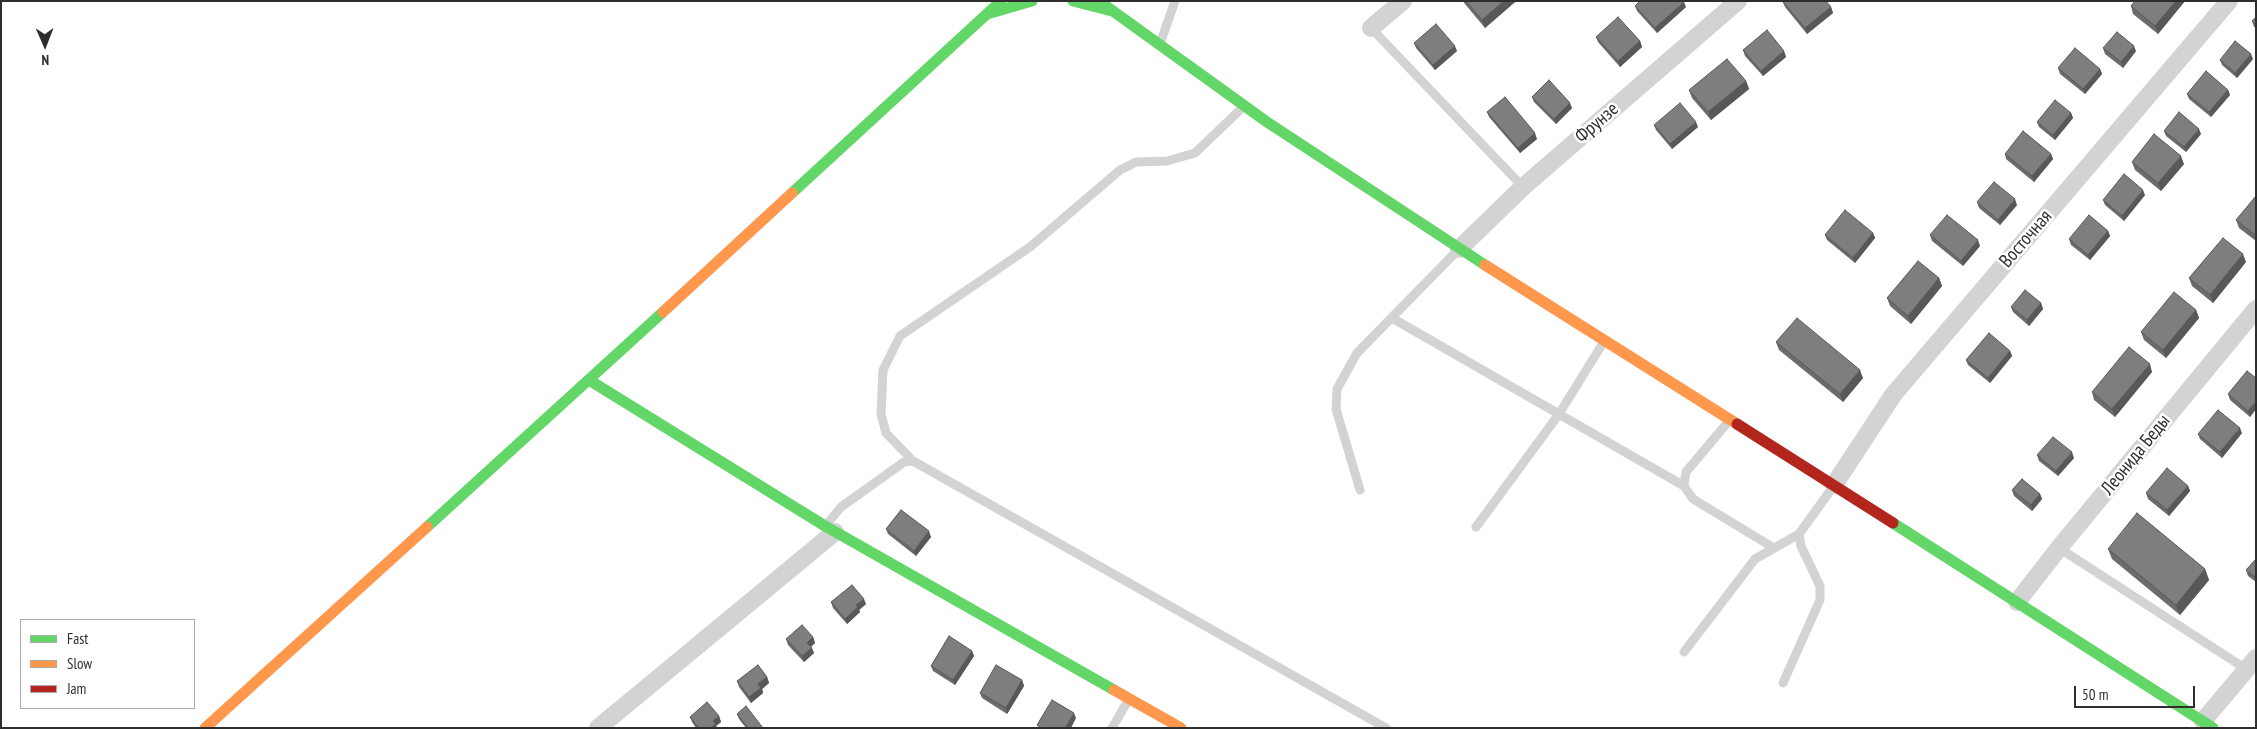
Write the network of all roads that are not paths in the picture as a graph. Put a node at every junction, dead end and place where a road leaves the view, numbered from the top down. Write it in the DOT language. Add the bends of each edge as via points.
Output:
graph roads {
  1 [pos="994,1"];
  2 [pos="1001,1"];
  3 [pos="1032,1"];
  4 [pos="1073,1"];
  5 [pos="1099,1"];
  6 [pos="1175,1"];
  7 [pos="1403,1"];
  8 [pos="1738,1"];
  9 [pos="2229,1"];
  10 [pos="1110,6"];
  11 [pos="987,14"];
  12 [pos="1371,28"];
  13 [pos="1160,44"];
  14 [pos="1245,105"];
  15 [pos="1523,187"];
  16 [pos="1459,248"];
  17 [pos="2256,308"];
  18 [pos="1392,318"];
  19 [pos="1604,340"];
  20 [pos="589,380"];
  21 [pos="1559,414"];
  22 [pos="1730,419"];
  23 [pos="913,460"];
  24 [pos="1834,485"];
  25 [pos="1684,486"];
  26 [pos="1360,490"];
  27 [pos="1476,527"];
  28 [pos="830,529"];
  29 [pos="1799,534"];
  30 [pos="1774,548"];
  31 [pos="2059,548"];
  32 [pos="2018,602"];
  33 [pos="1684,652"];
  34 [pos="2251,663"];
  35 [pos="1783,683"];
  36 [pos="1129,699"];
  37 [pos="2208,724"];
  38 [pos="205,728"];
  39 [pos="598,728"];
  40 [pos="1112,728"];
  41 [pos="1181,728"];
  42 [pos="1386,728"];
  1 -- 11 [label="main road"];
  2 -- 11 [label="main road"];
  3 -- 11 [label="main road"];
  4 -- 10 [label="main road"];
  5 -- 10 [label="main road"];
  6 -- 13 [label="lane"];
  7 -- 12 [label="street"];
  8 -- 15 [label="street, Фрунзе"];
  9 -- 24 [label="street, Восточная" via="1892,395"];
  10 -- 13 [label="main road"];
  11 -- 20 [label="main road"];
  12 -- 15 [label="lane"];
  13 -- 14 [label="main road"];
  14 -- 16 [label="main road"];
  14 -- 23 [label="lane" via="1195,153 1167,161 1136,162 1120,170 1030,247 900,336 883,370 881,414 886,433"];
  15 -- 16 [label="street, Фрунзе"];
  16 -- 18 [label="lane"];
  16 -- 19 [label="main road"];
  17 -- 31 [label="street, Леонида Беды"];
  18 -- 21 [label="lane"];
  18 -- 26 [label="lane" via="1357,353 1337,389 1336,409"];
  19 -- 21 [label="lane"];
  19 -- 22 [label="main road"];
  20 -- 28 [label="main road"];
  20 -- 38 [label="main road"];
  21 -- 25 [label="lane"];
  21 -- 27 [label="lane"];
  22 -- 24 [label="main road"];
  22 -- 25 [label="lane" via="1686,472"];
  23 -- 28 [label="lane" via="904,462 841,507"];
  23 -- 42 [label="lane"];
  24 -- 29 [label="lane"];
  24 -- 32 [label="main road"];
  25 -- 30 [label="lane" via="1693,499"];
  28 -- 36 [label="main road"];
  28 -- 39 [label="street"];
  29 -- 30 [label="lane"];
  29 -- 35 [label="lane" via="1801,546 1820,586 1820,600"];
  30 -- 33 [label="lane" via="1755,559"];
  31 -- 32 [label="street, Леонида Беды"];
  31 -- 34 [label="lane"];
  32 -- 37 [label="main road"];
  34 -- 37 [label="street"];
  36 -- 40 [label="lane"];
  36 -- 41 [label="main road"];
}
